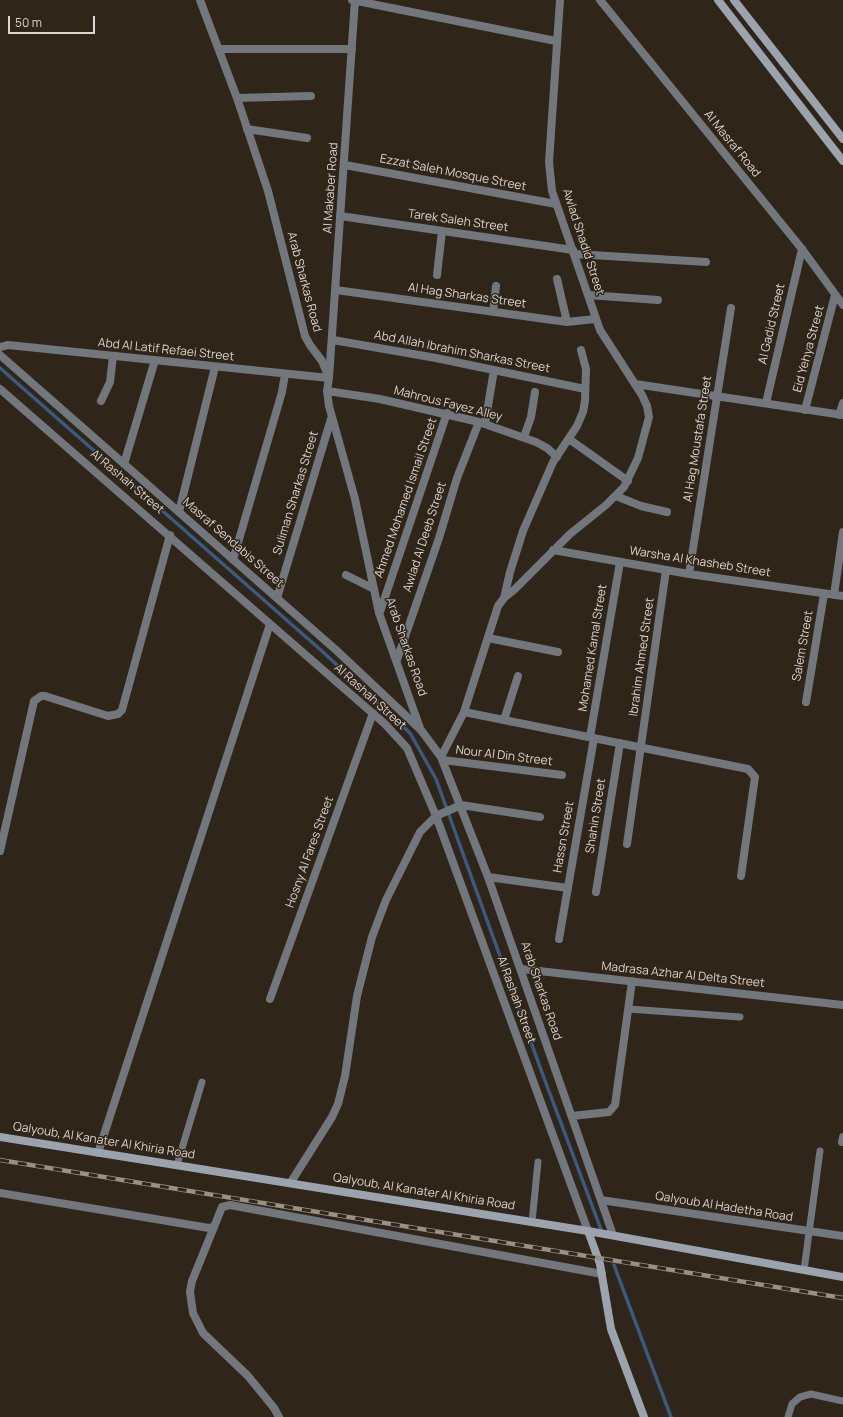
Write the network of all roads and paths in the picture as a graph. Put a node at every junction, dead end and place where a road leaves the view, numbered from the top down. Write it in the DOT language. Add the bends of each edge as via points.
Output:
graph roads {
  1 [pos="200,0"];
  2 [pos="352,0"];
  3 [pos="355,0"];
  4 [pos="560,0"];
  5 [pos="600,0"];
  6 [pos="718,0"];
  7 [pos="734,0"];
  8 [pos="556,41"];
  9 [pos="219,49"];
  10 [pos="352,49"];
  11 [pos="312,96"];
  12 [pos="237,98"];
  13 [pos="247,129"];
  14 [pos="307,138"];
  15 [pos="843,139"];
  16 [pos="843,161"];
  17 [pos="345,164"];
  18 [pos="556,204"];
  19 [pos="340,216"];
  20 [pos="442,231"];
  21 [pos="802,249"];
  22 [pos="574,252"];
  23 [pos="706,262"];
  24 [pos="437,275"];
  25 [pos="556,279"];
  26 [pos="496,286"];
  27 [pos="336,290"];
  28 [pos="588,295"];
  29 [pos="835,295"];
  30 [pos="658,300"];
  31 [pos="843,305"];
  32 [pos="731,308"];
  33 [pos="493,312"];
  34 [pos="595,319"];
  35 [pos="567,322"];
  36 [pos="333,340"];
  37 [pos="0,347"];
  38 [pos="581,350"];
  39 [pos="0,355"];
  40 [pos="113,356"];
  41 [pos="155,360"];
  42 [pos="215,367"];
  43 [pos="494,370"];
  44 [pos="285,374"];
  45 [pos="329,378"];
  46 [pos="635,384"];
  47 [pos="0,389"];
  48 [pos="586,389"];
  49 [pos="327,391"];
  50 [pos="535,392"];
  51 [pos="717,396"];
  52 [pos="101,401"];
  53 [pos="843,403"];
  54 [pos="766,404"];
  55 [pos="805,410"];
  56 [pos="447,413"];
  57 [pos="841,415"];
  58 [pos="331,418"];
  59 [pos="482,423"];
  60 [pos="524,437"];
  61 [pos="569,439"];
  62 [pos="557,457"];
  63 [pos="124,464"];
  64 [pos="628,481"];
  65 [pos="616,496"];
  66 [pos="179,512"];
  67 [pos="667,512"];
  68 [pos="843,532"];
  69 [pos="170,535"];
  70 [pos="553,550"];
  71 [pos="233,560"];
  72 [pos="620,562"];
  73 [pos="666,570"];
  74 [pos="689,574"];
  75 [pos="346,575"];
  76 [pos="374,589"];
  77 [pos="824,594"];
  78 [pos="834,595"];
  79 [pos="843,596"];
  80 [pos="277,598"];
  81 [pos="504,598"];
  82 [pos="379,613"];
  83 [pos="270,624"];
  84 [pos="488,638"];
  85 [pos="558,652"];
  86 [pos="397,660"];
  87 [pos="518,676"];
  88 [pos="806,702"];
  89 [pos="464,712"];
  90 [pos="373,713"];
  91 [pos="504,720"];
  92 [pos="421,730"];
  93 [pos="592,738"];
  94 [pos="620,743"];
  95 [pos="642,748"];
  96 [pos="442,758"];
  97 [pos="562,776"];
  98 [pos="460,805"];
  99 [pos="436,816"];
  100 [pos="540,817"];
  101 [pos="627,844"];
  102 [pos="0,851"];
  103 [pos="741,876"];
  104 [pos="488,877"];
  105 [pos="568,888"];
  106 [pos="596,892"];
  107 [pos="559,940"];
  108 [pos="521,968"];
  109 [pos="632,982"];
  110 [pos="270,998"];
  111 [pos="843,1005"];
  112 [pos="628,1009"];
  113 [pos="740,1018"];
  114 [pos="202,1082"];
  115 [pos="572,1116"];
  116 [pos="0,1137"];
  117 [pos="820,1151"];
  118 [pos="98,1153"];
  119 [pos="538,1162"];
  120 [pos="177,1165"];
  121 [pos="291,1182"];
  122 [pos="0,1193"];
  123 [pos="601,1200"];
  124 [pos="532,1222"];
  125 [pos="214,1227"];
  126 [pos="588,1231"];
  127 [pos="809,1232"];
  128 [pos="613,1235"];
  129 [pos="843,1236"];
  130 [pos="804,1270"];
  131 [pos="602,1274"];
  132 [pos="843,1277"];
  133 [pos="843,1401"];
  134 [pos="279,1417"];
  135 [pos="644,1417"];
  136 [pos="788,1417"];
  1 -- 9 [label="street, Arab Sharkas Road"];
  2 -- 3 [label="street"];
  3 -- 8 [label="street"];
  3 -- 10 [label="street, Al Makaber Road"];
  4 -- 8 [label="street, Awlad Shadid Street"];
  5 -- 21 [label="street, Al Masraf Road"];
  6 -- 16 [label="main road"];
  7 -- 15 [label="main road"];
  8 -- 18 [label="street, Awlad Shadid Street" via="549,162"];
  9 -- 10 [label="street"];
  9 -- 12 [label="street, Arab Sharkas Road"];
  10 -- 17 [label="street, Al Makaber Road"];
  11 -- 12 [label="street"];
  12 -- 13 [label="street, Arab Sharkas Road"];
  13 -- 14 [label="street"];
  13 -- 45 [label="street, Arab Sharkas Road" via="270,198 305,336 322,361"];
  17 -- 18 [label="street, Ezzat Saleh Mosque Street"];
  17 -- 19 [label="street, Al Makaber Road"];
  18 -- 22 [label="street, Awlad Shadid Street"];
  19 -- 20 [label="street, Tarek Saleh Street"];
  19 -- 27 [label="street, Al Makaber Road"];
  20 -- 22 [label="street, Tarek Saleh Street"];
  20 -- 24 [label="street"];
  21 -- 29 [label="street, Al Masraf Road"];
  21 -- 54 [label="street, Al Gadid Street"];
  22 -- 23 [label="street, Tarek Saleh Street"];
  22 -- 28 [label="street, Awlad Shadid Street"];
  25 -- 35 [label="street"];
  26 -- 33 [label="street"];
  27 -- 33 [label="street, Al Hag Sharkas Street"];
  27 -- 36 [label="street, Al Makaber Road"];
  28 -- 30 [label="street"];
  28 -- 34 [label="street, Awlad Shadid Street"];
  29 -- 31 [label="street, Al Masraf Road"];
  29 -- 55 [label="street, Eid Yehya Street"];
  32 -- 51 [label="street, Al Hag Moustafa Street"];
  33 -- 35 [label="street, Al Hag Sharkas Street"];
  34 -- 35 [label="street, Al Hag Sharkas Street"];
  34 -- 46 [label="street, Awlad Shadid Street" via="605,340"];
  36 -- 43 [label="street, Abd Allah Ibrahim Sharkas Street"];
  36 -- 45 [label="street, Al Makaber Road"];
  37 -- 40 [label="street, Abd Al Latif Refaei Street" via="8,345"];
  38 -- 48 [label="street" via="586,369"];
  39 -- 63 [label="street, Masraf Sendabis Street"];
  40 -- 41 [label="street, Abd Al Latif Refaei Street"];
  40 -- 52 [label="street" via="110,382"];
  41 -- 42 [label="street, Abd Al Latif Refaei Street"];
  41 -- 63 [label="street"];
  42 -- 44 [label="street, Abd Al Latif Refaei Street"];
  42 -- 66 [label="street"];
  43 -- 48 [label="street, Abd Allah Ibrahim Sharkas Street"];
  43 -- 59 [label="street, Awlad Al Deeb Street"];
  44 -- 45 [label="street, Abd Al Latif Refaei Street"];
  44 -- 71 [label="street"];
  45 -- 49 [label="street, Arab Sharkas Road"];
  46 -- 51 [label="street"];
  46 -- 64 [label="street, Awlad Shadid Street" via="647,406 649,417 643,444"];
  47 -- 69 [label="street, Al Rashah Street"];
  48 -- 61 [label="street" via="583,412"];
  49 -- 56 [label="street, Mahrous Fayez Alley"];
  49 -- 58 [label="street, Arab Sharkas Road"];
  50 -- 60 [label="street" via="531,417"];
  51 -- 54 [label="street"];
  51 -- 74 [label="street, Al Hag Moustafa Street"];
  53 -- 57 [label="street"];
  54 -- 55 [label="street"];
  55 -- 57 [label="street"];
  56 -- 59 [label="street, Mahrous Fayez Alley"];
  56 -- 82 [label="street, Ahmed Mohamed Ismail Street"];
  58 -- 76 [label="street, Arab Sharkas Road" via="356,499"];
  58 -- 80 [label="street, Suliman Sharkas Street"];
  59 -- 60 [label="street, Mahrous Fayez Alley"];
  59 -- 86 [label="street, Awlad Al Deeb Street" via="457,478"];
  60 -- 62 [label="street, Mahrous Fayez Alley" via="548,448"];
  61 -- 62 [label="street"];
  61 -- 64 [label="street"];
  62 -- 81 [label="street" via="523,531"];
  63 -- 66 [label="street, Masraf Sendabis Street"];
  64 -- 65 [label="street, Awlad Shadid Street"];
  65 -- 67 [label="street" via="641,506"];
  65 -- 70 [label="street, Awlad Shadid Street"];
  66 -- 71 [label="street, Masraf Sendabis Street"];
  68 -- 78 [label="street"];
  69 -- 83 [label="street, Al Rashah Street"];
  69 -- 102 [label="street" via="122,710 118,714 108,716 40,696 31,706"];
  70 -- 72 [label="street, Warsha Al Khasheb Street"];
  70 -- 81 [label="street, Awlad Shadid Street"];
  71 -- 80 [label="street, Masraf Sendabis Street"];
  72 -- 73 [label="street, Warsha Al Khasheb Street"];
  72 -- 93 [label="street, Mohamed Kamal Street"];
  73 -- 74 [label="street, Warsha Al Khasheb Street"];
  73 -- 95 [label="street, Ibrahim Ahmed Street"];
  74 -- 77 [label="street, Warsha Al Khasheb Street"];
  75 -- 76 [label="street"];
  76 -- 82 [label="street, Arab Sharkas Road"];
  77 -- 78 [label="street, Warsha Al Khasheb Street"];
  77 -- 88 [label="street, Salem Street"];
  78 -- 79 [label="street, Warsha Al Khasheb Street"];
  80 -- 92 [label="street, Masraf Sendabis Street"];
  81 -- 84 [label="street" via="498,606"];
  82 -- 86 [label="street, Arab Sharkas Road"];
  83 -- 90 [label="street, Al Rashah Street"];
  83 -- 118 [label="street"];
  84 -- 85 [label="street"];
  84 -- 89 [label="street"];
  86 -- 92 [label="street, Arab Sharkas Road"];
  87 -- 91 [label="street"];
  89 -- 91 [label="street"];
  89 -- 96 [label="street"];
  90 -- 99 [label="street, Al Rashah Street" via="407,748"];
  90 -- 110 [label="street, Hosny Al Fares Street"];
  91 -- 93 [label="street"];
  92 -- 96 [label="street, Masraf Sendabis Street"];
  93 -- 94 [label="street"];
  93 -- 105 [label="street, Hassn Street"];
  94 -- 95 [label="street"];
  94 -- 106 [label="street, Shahin Street"];
  95 -- 101 [label="street, Ibrahim Ahmed Street"];
  95 -- 103 [label="street" via="748,769 755,777"];
  96 -- 97 [label="street, Nour Al Din Street"];
  96 -- 98 [label="street, Arab Sharkas Road"];
  98 -- 99 [label="street"];
  98 -- 100 [label="street"];
  98 -- 104 [label="street, Arab Sharkas Road"];
  99 -- 121 [label="street" via="420,832 386,900 372,936 362,974 338,1104"];
  99 -- 126 [label="street, Al Rashah Street"];
  104 -- 105 [label="street"];
  104 -- 108 [label="street, Arab Sharkas Road"];
  105 -- 107 [label="street, Hassn Street"];
  108 -- 109 [label="street, Madrasa Azhar Al Delta Street"];
  108 -- 115 [label="street, Arab Sharkas Road"];
  109 -- 111 [label="street, Madrasa Azhar Al Delta Street"];
  109 -- 112 [label="street"];
  112 -- 113 [label="lane"];
  112 -- 115 [label="street" via="614,1108 606,1113"];
  114 -- 120 [label="lane"];
  115 -- 123 [label="street, Arab Sharkas Road"];
  116 -- 118 [label="main road, Qalyoub, Al Kanater Al Khiria Road"];
  117 -- 127 [label="lane"];
  118 -- 120 [label="main road, Qalyoub, Al Kanater Al Khiria Road"];
  119 -- 124 [label="lane"];
  120 -- 121 [label="main road, Qalyoub, Al Kanater Al Khiria Road"];
  121 -- 124 [label="main road, Qalyoub, Al Kanater Al Khiria Road"];
  122 -- 125 [label="street"];
  123 -- 127 [label="street, Qalyoub Al Hadetha Road"];
  123 -- 128 [label="street, Arab Sharkas Road"];
  124 -- 126 [label="main road, Qalyoub, Al Kanater Al Khiria Road"];
  125 -- 131 [label="street" via="222,1207 230,1205"];
  125 -- 134 [label="street" via="192,1281 190,1292 193,1313 203,1333 248,1376"];
  126 -- 128 [label="main road, Qalyoub, Al Kanater Al Khiria Road"];
  126 -- 131 [label="main road"];
  127 -- 129 [label="street, Qalyoub Al Hadetha Road"];
  127 -- 130 [label="lane"];
  128 -- 130 [label="main road, Qalyoub, Al Kanater Al Khiria Road"];
  130 -- 132 [label="main road, Qalyoub, Al Kanater Al Khiria Road"];
  131 -- 135 [label="main road" via="611,1329"];
  133 -- 136 [label="lane" via="811,1394 800,1396 792,1404"];
}
